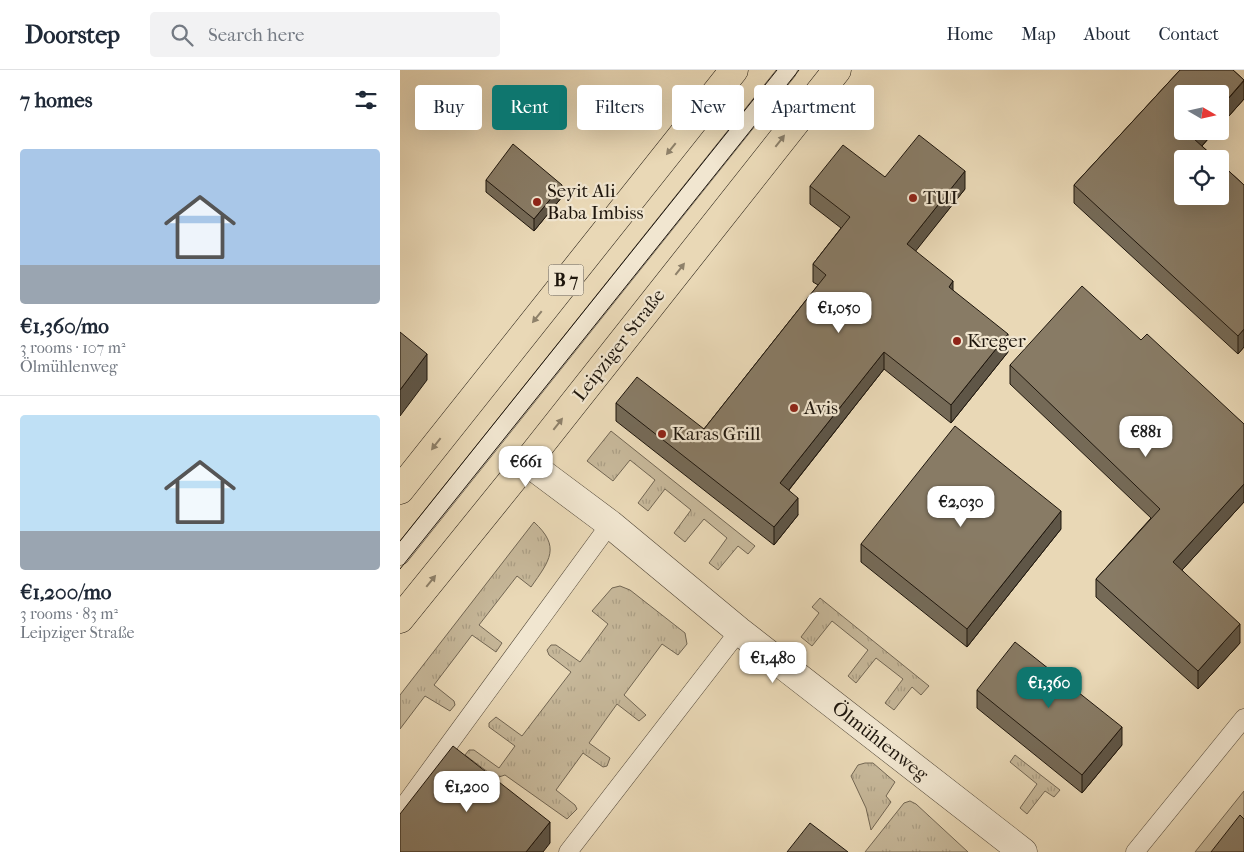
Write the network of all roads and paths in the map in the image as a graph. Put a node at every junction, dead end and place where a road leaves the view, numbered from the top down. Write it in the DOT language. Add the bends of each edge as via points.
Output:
graph roads {
  1 [pos="734,70"];
  2 [pos="788,70"];
  3 [pos="836,70"];
  4 [pos="527,462"];
  5 [pos="400,490"];
  6 [pos="610,524"];
  7 [pos="400,556"];
  8 [pos="400,619"];
  9 [pos="739,631"];
  10 [pos="1244,718"];
  11 [pos="400,811"];
  12 [pos="568,852"];
  13 [pos="1023,852"];
  14 [pos="1135,852"];
  1 -- 5 [label="main road, B 7, one-way"];
  2 -- 7 [label="lane"];
  4 -- 3 [label="main road, Leipziger Straße, one-way"];
  4 -- 6 [label="street, Ölmühlenweg"];
  8 -- 4 [label="main road, Leipziger Straße, one-way"];
  6 -- 9 [label="street, Ölmühlenweg"];
  6 -- 11 [label="lane"];
  9 -- 12 [label="lane"];
  9 -- 13 [label="street, Ölmühlenweg"];
  10 -- 14 [label="lane"];
}
